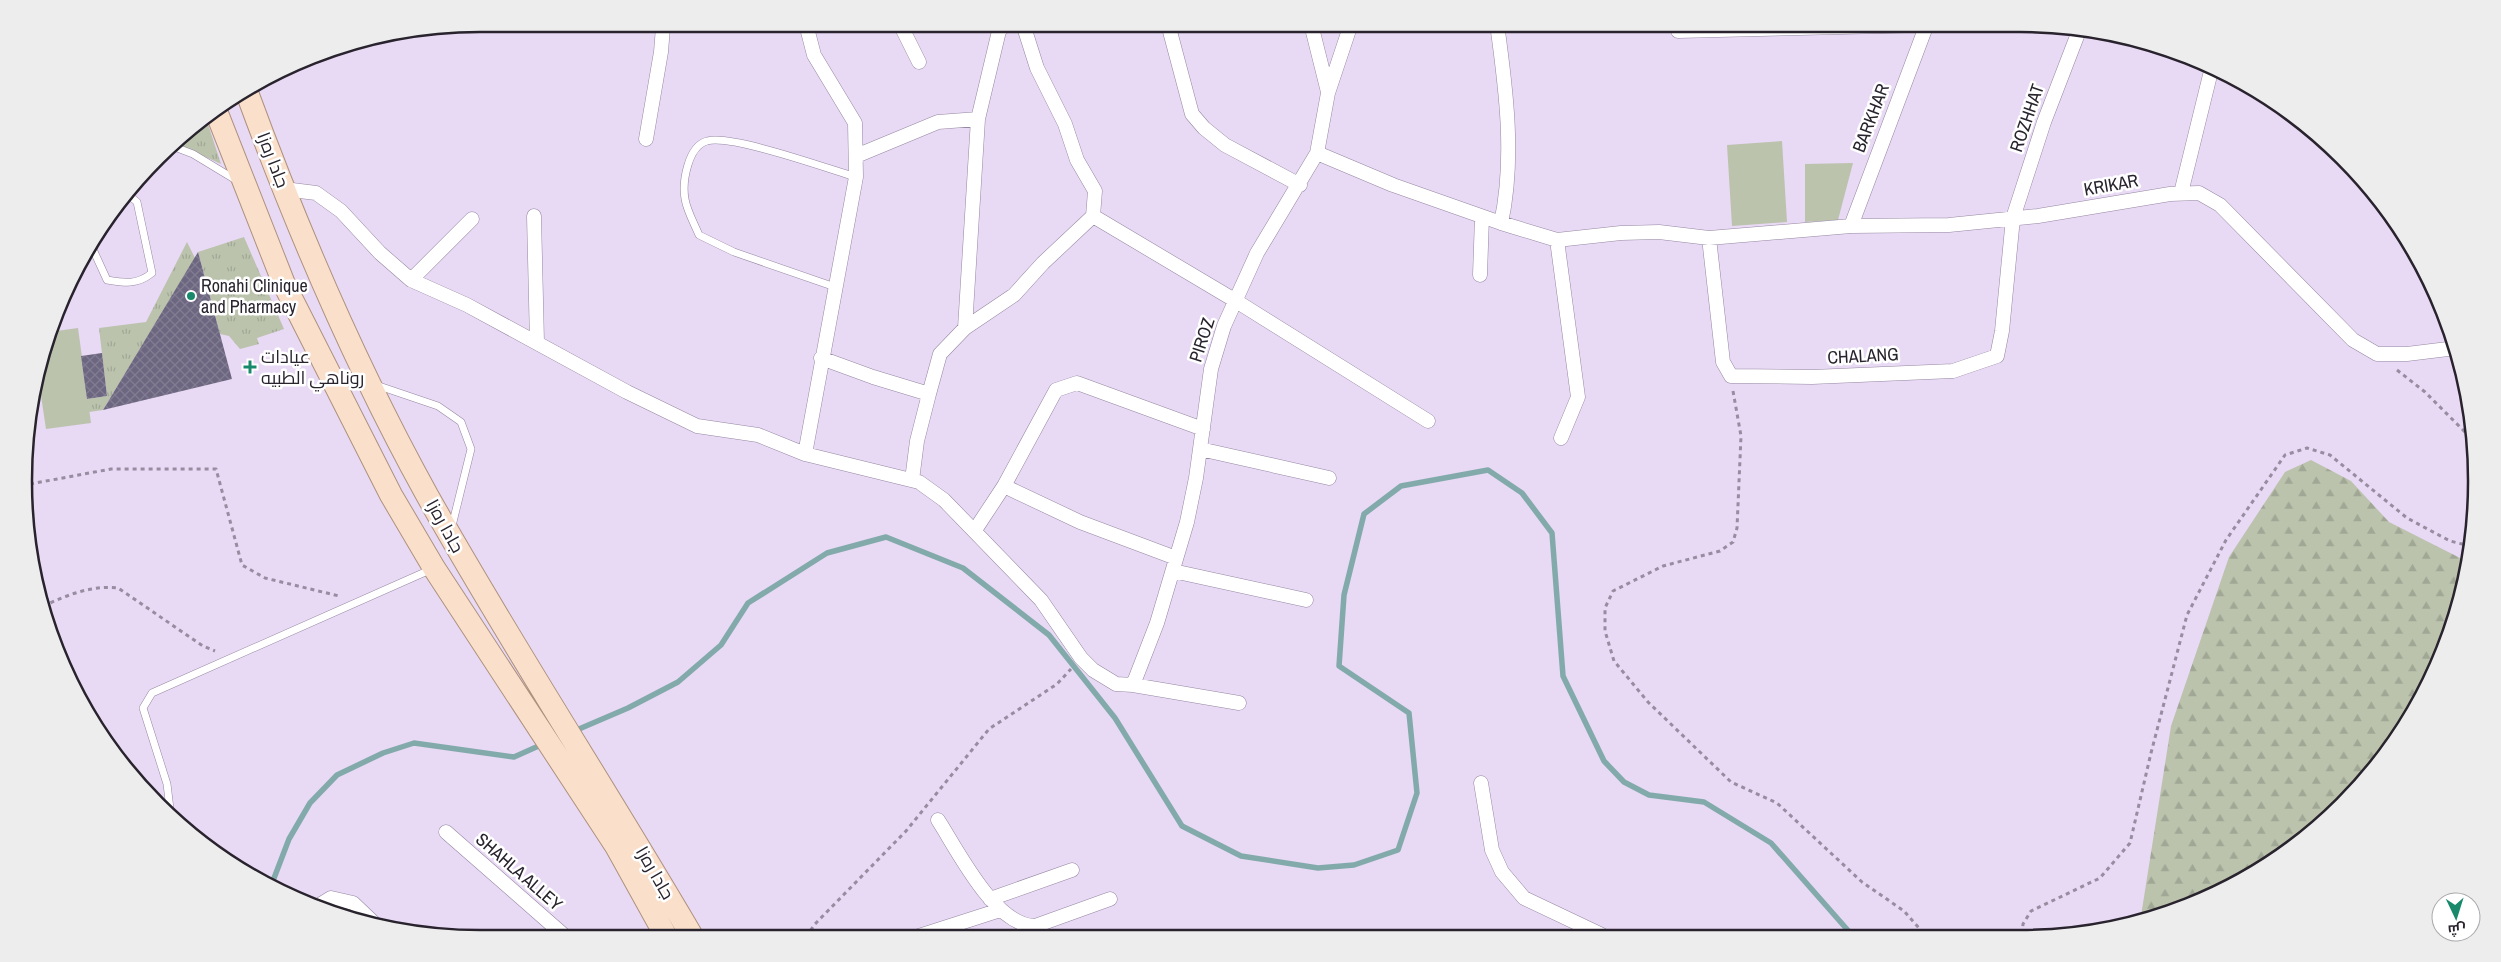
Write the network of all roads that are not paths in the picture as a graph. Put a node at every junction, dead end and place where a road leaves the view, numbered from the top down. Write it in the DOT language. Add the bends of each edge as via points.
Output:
graph roads {
  1 [pos="663,32"];
  2 [pos="808,32"];
  3 [pos="904,32"];
  4 [pos="999,32"];
  5 [pos="1026,32"];
  6 [pos="1170,32"];
  7 [pos="1313,32"];
  8 [pos="1348,32"];
  9 [pos="1498,32"];
  10 [pos="1923,32"];
  11 [pos="2078,36"];
  12 [pos="919,62"];
  13 [pos="2210,75"];
  14 [pos="1328,93"];
  15 [pos="249,98"];
  16 [pos="219,117"];
  17 [pos="978,119"];
  18 [pos="646,139"];
  19 [pos="179,149"];
  20 [pos="1317,153"];
  21 [pos="856,156"];
  22 [pos="856,177"];
  23 [pos="1300,185"];
  24 [pos="247,187"];
  25 [pos="284,189"];
  26 [pos="2180,193"];
  27 [pos="133,198"];
  28 [pos="534,216"];
  29 [pos="1093,216"];
  30 [pos="1482,217"];
  31 [pos="2013,218"];
  32 [pos="472,219"];
  33 [pos="1501,223"];
  34 [pos="1851,226"];
  35 [pos="1709,238"];
  36 [pos="1557,240"];
  37 [pos="95,254"];
  38 [pos="1480,275"];
  39 [pos="411,280"];
  40 [pos="835,286"];
  41 [pos="1236,301"];
  42 [pos="965,328"];
  43 [pos="537,342"];
  44 [pos="2448,349"];
  45 [pos="821,358"];
  46 [pos="369,383"];
  47 [pos="929,394"];
  48 [pos="1428,420"];
  49 [pos="1203,428"];
  50 [pos="1561,438"];
  51 [pos="1200,449"];
  52 [pos="805,454"];
  53 [pos="1330,478"];
  54 [pos="912,480"];
  55 [pos="1004,486"];
  56 [pos="975,530"];
  57 [pos="450,534"];
  58 [pos="1174,564"];
  59 [pos="434,568"];
  60 [pos="1306,600"];
  61 [pos="1133,685"];
  62 [pos="1240,703"];
  63 [pos="1481,783"];
  64 [pos="169,803"];
  65 [pos="938,820"];
  66 [pos="446,832"];
  67 [pos="625,842"];
  68 [pos="1072,870"];
  69 [pos="1110,898"];
  70 [pos="990,899"];
  71 [pos="325,901"];
  72 [pos="1000,910"];
  73 [pos="364,914"];
  74 [pos="558,930"];
  75 [pos="664,930"];
  76 [pos="687,930"];
  77 [pos="938,930"];
  78 [pos="1590,930"];
  1 -- 18 [label="street"];
  2 -- 21 [label="street" via="814,55 855,123"];
  3 -- 12 [label="street"];
  4 -- 17 [label="street"];
  5 -- 29 [label="street" via="1037,68 1095,191"];
  6 -- 23 [label="street" via="1192,114 1225,145"];
  7 -- 14 [label="street"];
  8 -- 14 [label="street, PIROZ"];
  9 -- 33 [label="street" via="1508,159 1507,196"];
  10 -- 34 [label="street, BARKHAR"];
  11 -- 31 [label="street, ROZHHAT" via="2044,122"];
  13 -- 26 [label="street"];
  14 -- 20 [label="street, PIROZ"];
  15 -- 25 [label="main road, جادا ره‌زا"];
  16 -- 24 [label="main road, جادا ره‌زا"];
  17 -- 21 [label="street" via="938,122"];
  17 -- 42 [label="street"];
  19 -- 24 [label="lane"];
  20 -- 23 [label="street, PIROZ"];
  20 -- 30 [label="street"];
  21 -- 22 [label="street"];
  22 -- 40 [label="street"];
  22 -- 40 [label="lane" via="728,140 706,141 695,149 685,178 685,199 699,235 734,252"];
  23 -- 41 [label="street, PIROZ" via="1257,253"];
  24 -- 59 [label="main road, جادا ره‌زا" via="284,284 391,495"];
  25 -- 39 [label="street" via="316,193 341,211 380,253"];
  25 -- 46 [label="main road, جادا ره‌زا"];
  26 -- 31 [label="street, KRIKAR"];
  26 -- 44 [label="street, KRIKAR" via="2199,193 2220,205 2353,340 2377,354"];
  27 -- 37 [label="lane" via="138,202 152,273 144,280 130,283 107,280"];
  28 -- 43 [label="street"];
  29 -- 41 [label="street"];
  29 -- 42 [label="street" via="1014,295"];
  30 -- 33 [label="street"];
  30 -- 38 [label="street"];
  31 -- 34 [label="street, KRIKAR" via="1949,225"];
  31 -- 35 [label="street, CHALANG" via="1997,356 1953,371 1812,377 1731,376 1723,362"];
  32 -- 39 [label="street"];
  33 -- 36 [label="street"];
  34 -- 35 [label="street, KRIKAR"];
  35 -- 36 [label="street, KRIKAR" via="1659,232"];
  36 -- 50 [label="street" via="1578,397"];
  39 -- 43 [label="street" via="467,304"];
  40 -- 45 [label="street"];
  41 -- 48 [label="street"];
  41 -- 49 [label="street, PIROZ" via="1224,326 1211,369"];
  42 -- 47 [label="street" via="940,354"];
  43 -- 52 [label="street" via="697,426 758,436"];
  45 -- 47 [label="street"];
  45 -- 52 [label="street"];
  46 -- 57 [label="main road, جادا ره‌زا"];
  46 -- 57 [label="lane" via="438,406 461,422 470,449"];
  47 -- 54 [label="street" via="917,441"];
  49 -- 51 [label="street, PIROZ"];
  49 -- 55 [label="street" via="1077,383 1056,390"];
  51 -- 53 [label="street"];
  51 -- 58 [label="street, PIROZ" via="1187,522"];
  52 -- 54 [label="street"];
  54 -- 56 [label="street" via="944,500"];
  55 -- 56 [label="street"];
  55 -- 58 [label="street"];
  56 -- 61 [label="street" via="1041,600 1093,670 1116,684"];
  57 -- 67 [label="main road, جادا ره‌زا"];
  58 -- 60 [label="street"];
  58 -- 61 [label="street, PIROZ" via="1157,623"];
  59 -- 64 [label="lane" via="152,694 143,708"];
  59 -- 67 [label="main road, جادا ره‌زا"];
  61 -- 62 [label="street"];
  63 -- 78 [label="street" via="1492,850 1502,872 1524,898"];
  65 -- 70 [label="street"];
  66 -- 74 [label="street, SHAHLA ALLEY"];
  67 -- 75 [label="main road, جادا ره‌زا"];
  67 -- 76 [label="main road, جادا ره‌زا"];
  68 -- 70 [label="street"];
  69 -- 72 [label="street" via="1035,926 1024,926"];
  70 -- 72 [label="street"];
  71 -- 73 [label="street" via="331,898 353,903"];
  72 -- 77 [label="street"];
}
